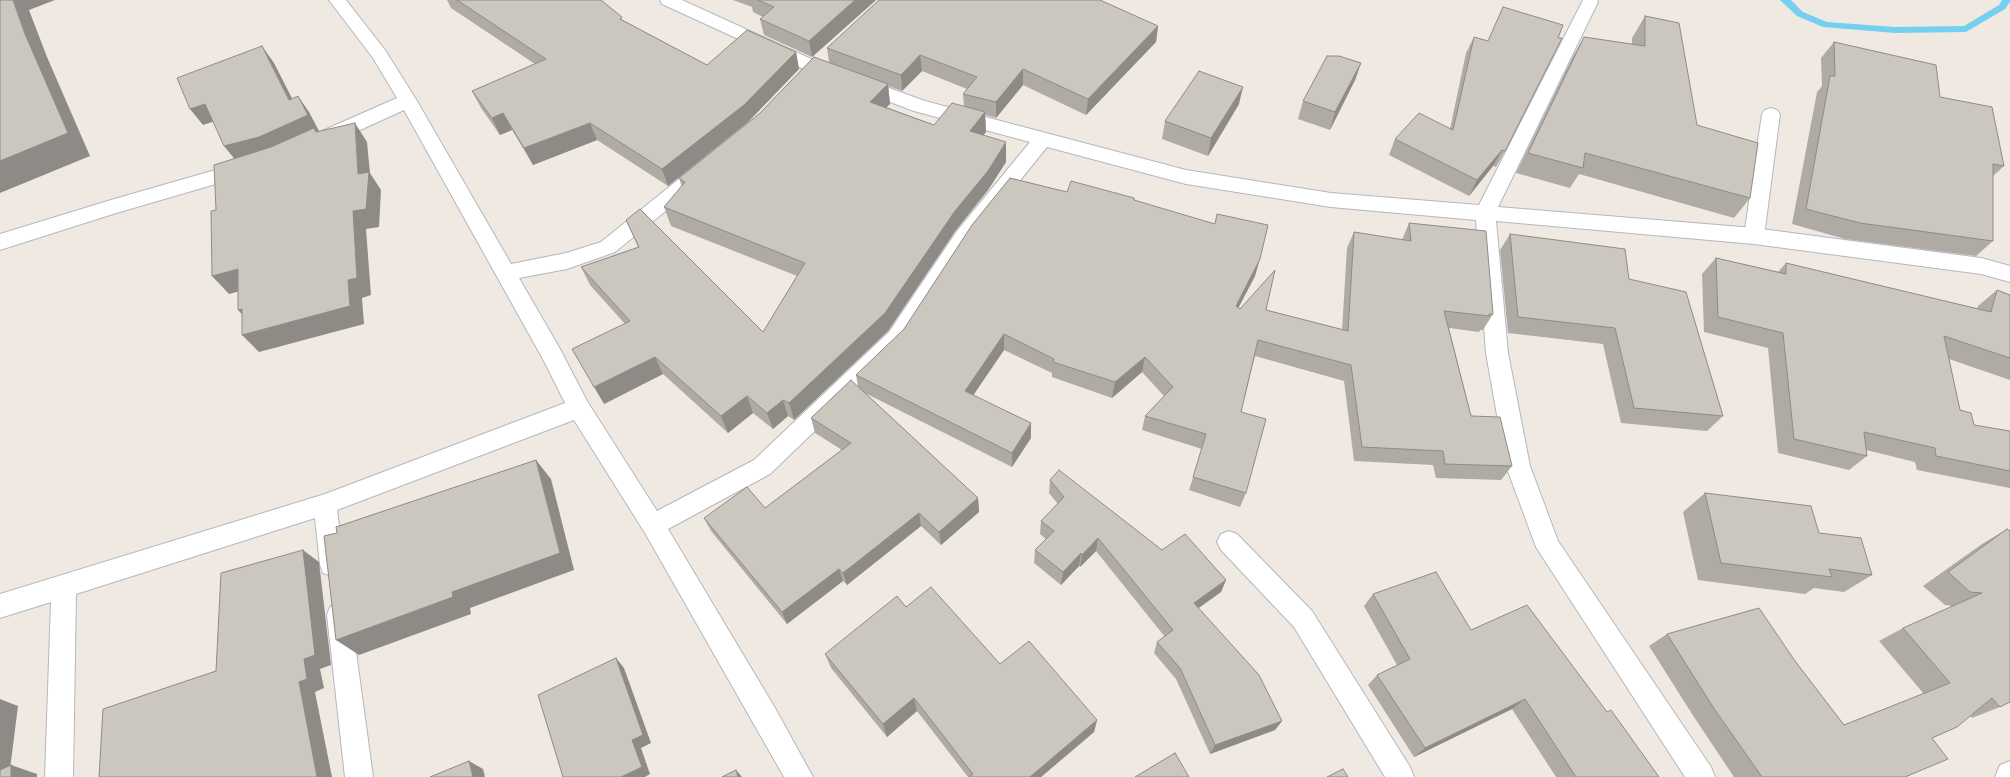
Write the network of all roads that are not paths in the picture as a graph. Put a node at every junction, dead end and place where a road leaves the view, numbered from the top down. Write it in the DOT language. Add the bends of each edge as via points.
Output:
graph roads {
  1 [pos="337,0"];
  2 [pos="668,0"];
  3 [pos="1590,2"];
  4 [pos="831,52"];
  5 [pos="809,73"];
  6 [pos="408,101"];
  7 [pos="1771,114"];
  8 [pos="1043,139"];
  9 [pos="314,143"];
  10 [pos="713,163"];
  11 [pos="263,164"];
  12 [pos="1485,213"];
  13 [pos="1754,236"];
  14 [pos="0,242"];
  15 [pos="505,273"];
  16 [pos="2010,274"];
  17 [pos="579,408"];
  18 [pos="325,504"];
  19 [pos="653,525"];
  20 [pos="1228,542"];
  21 [pos="64,585"];
  22 [pos="0,606"];
  23 [pos="59,777"];
  24 [pos="359,777"];
  25 [pos="799,777"];
  26 [pos="1400,777"];
  27 [pos="1701,777"];
  1 -- 6 [label="street" via="379,54"];
  2 -- 5 [label="street"];
  3 -- 12 [label="street"];
  4 -- 5 [label="street"];
  5 -- 8 [label="street"];
  6 -- 9 [label="street"];
  6 -- 15 [label="street"];
  7 -- 13 [label="lane"];
  8 -- 12 [label="street" via="1186,177 1332,200"];
  8 -- 19 [label="street" via="964,236 897,338 762,467"];
  10 -- 15 [label="street" via="608,246 567,261"];
  11 -- 14 [label="street"];
  12 -- 13 [label="street"];
  12 -- 27 [label="street" via="1497,353 1518,466 1548,547"];
  13 -- 16 [label="street" via="1981,266"];
  15 -- 17 [label="street"];
  17 -- 18 [label="street"];
  17 -- 19 [label="street"];
  18 -- 21 [label="street"];
  18 -- 24 [label="street"];
  19 -- 25 [label="street"];
  20 -- 26 [label="street" via="1303,620"];
  21 -- 22 [label="street"];
  21 -- 23 [label="street"];
}
